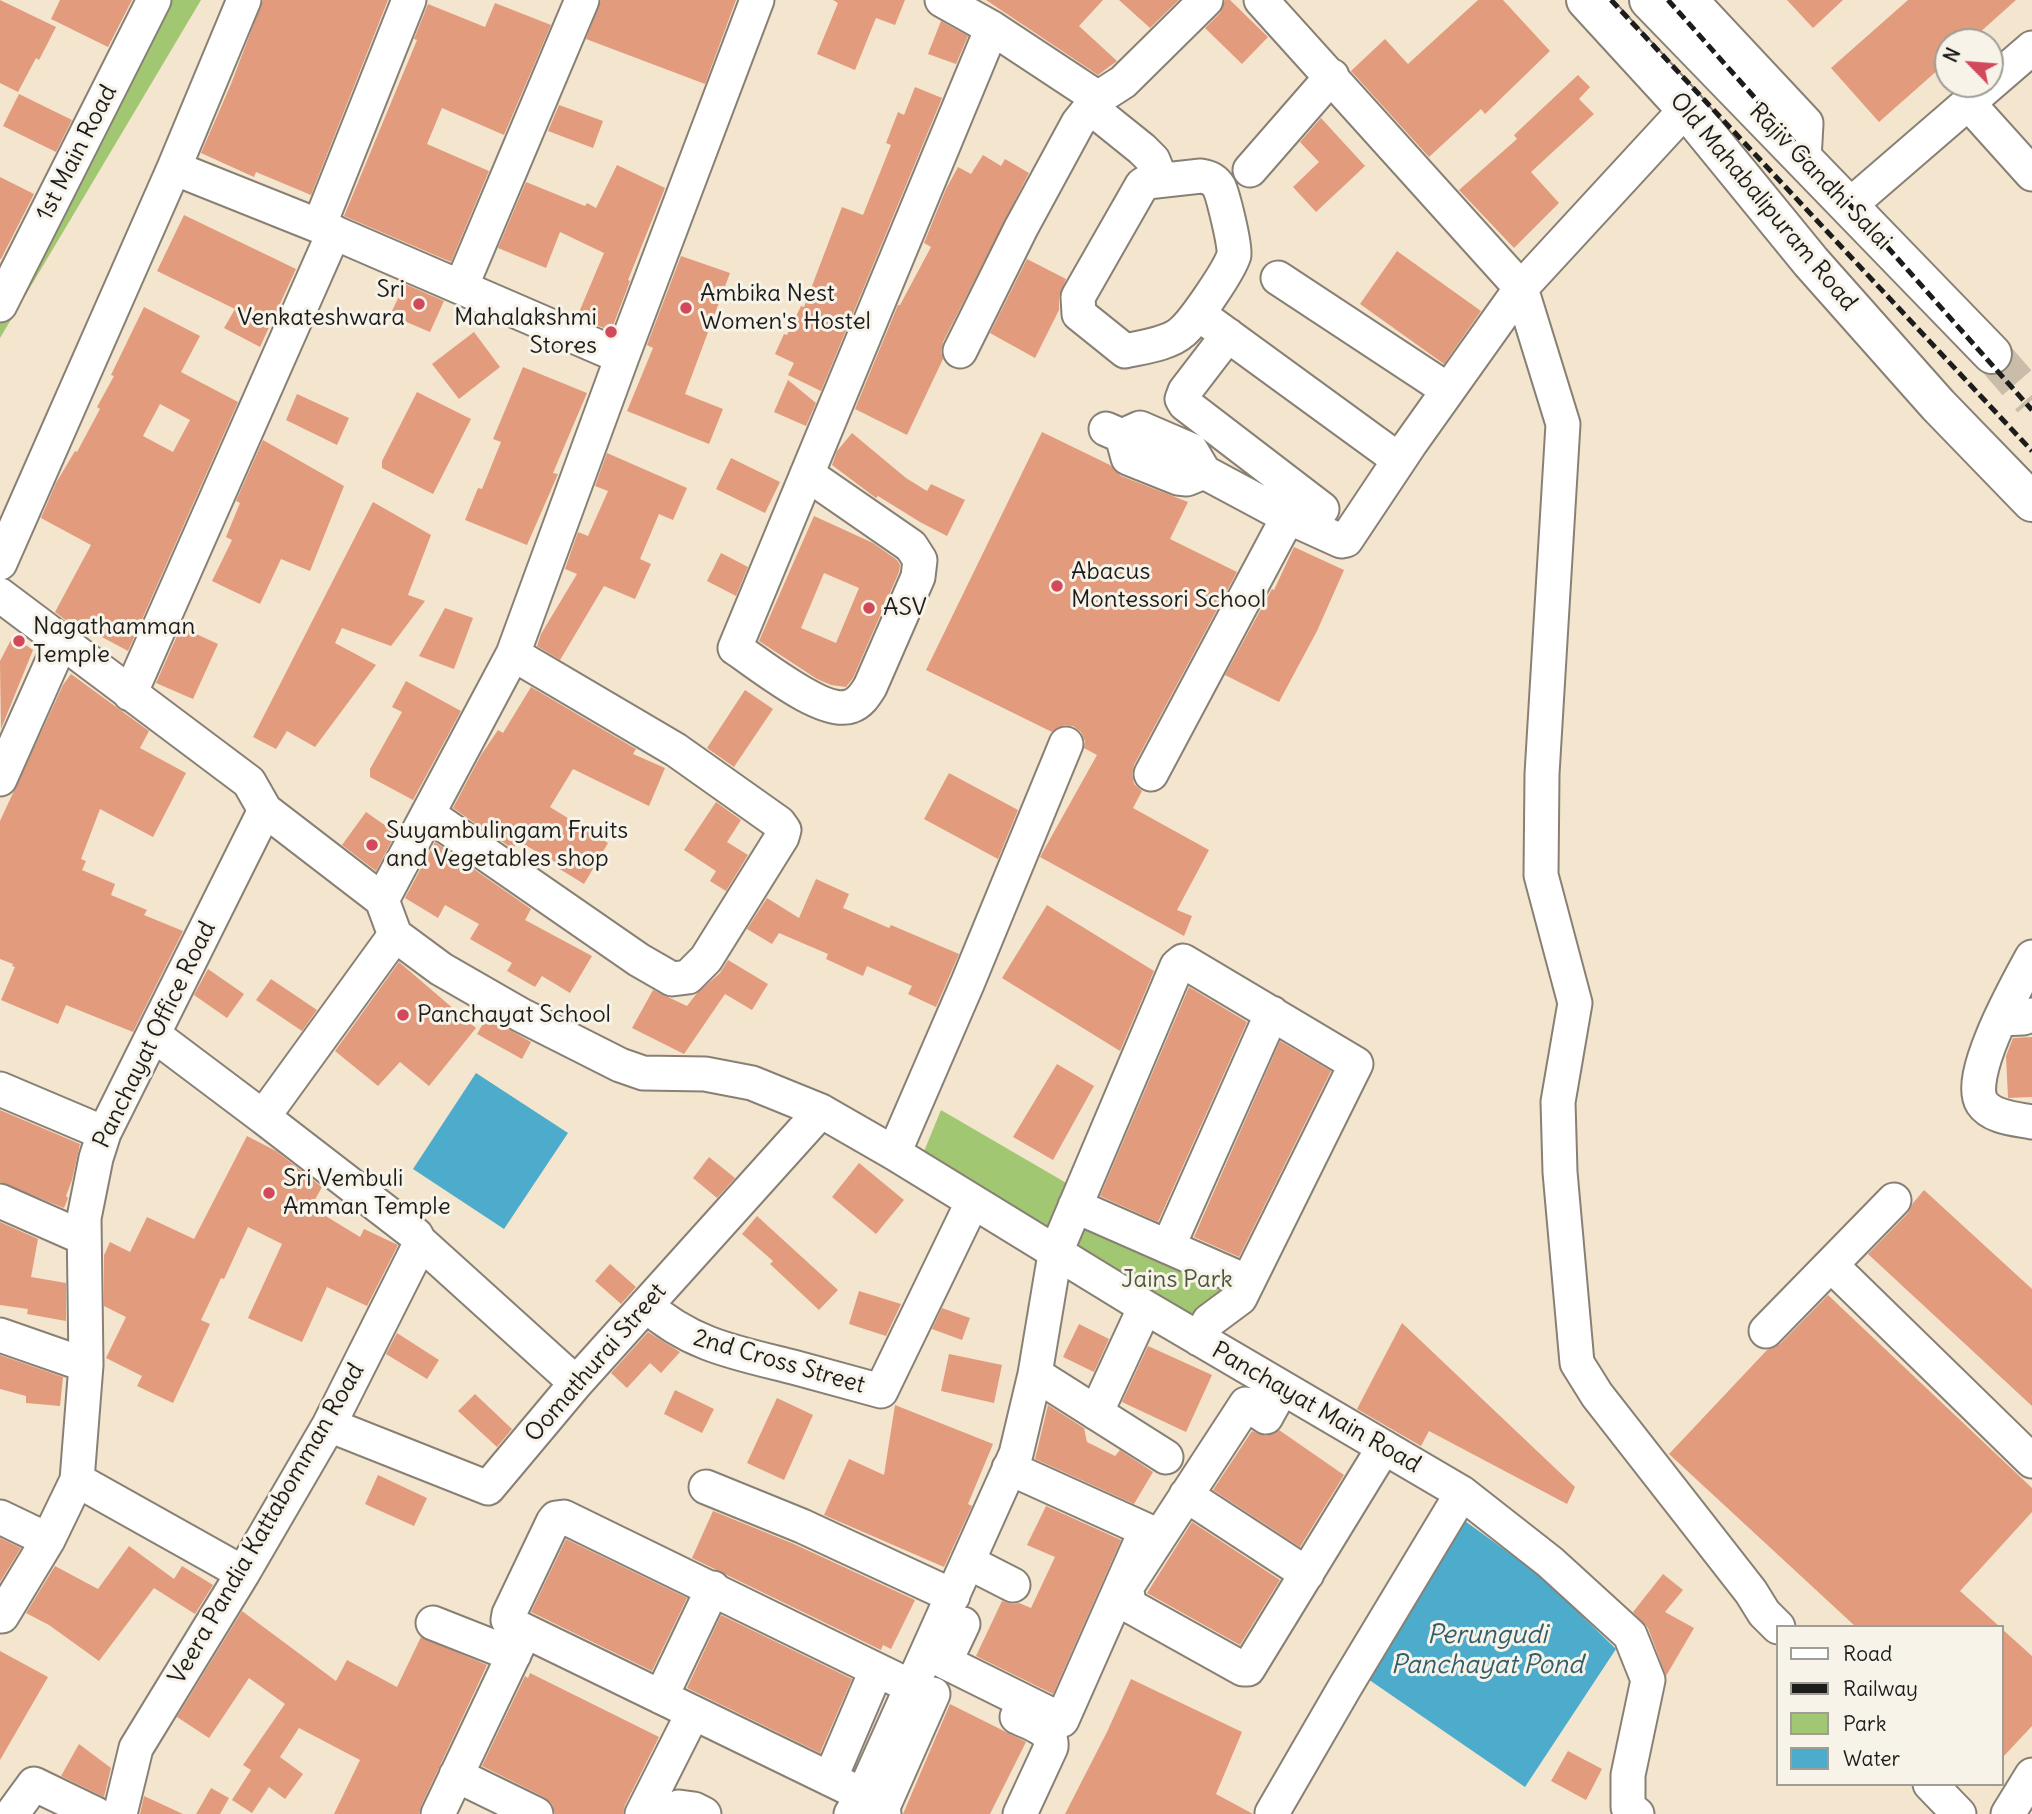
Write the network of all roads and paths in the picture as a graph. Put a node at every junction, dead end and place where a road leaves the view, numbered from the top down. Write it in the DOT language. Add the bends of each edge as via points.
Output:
graph roads {
  1 [pos="154,0"];
  2 [pos="244,0"];
  3 [pos="409,0"];
  4 [pos="582,0"];
  5 [pos="757,0"];
  6 [pos="942,0"];
  7 [pos="1206,0"];
  8 [pos="1261,0"];
  9 [pos="1586,0"];
  10 [pos="1649,0"];
  11 [pos="1691,0"];
  12 [pos="988,16"];
  13 [pos="2032,48"];
  14 [pos="1332,76"];
  15 [pos="1095,103"];
  16 [pos="1969,104"];
  17 [pos="1686,109"];
  18 [pos="1804,160"];
  19 [pos="174,168"];
  20 [pos="1250,170"];
  21 [pos="2032,174"];
  22 [pos="1161,180"];
  23 [pos="1849,206"];
  24 [pos="327,229"];
  25 [pos="1278,278"];
  26 [pos="461,287"];
  27 [pos="1521,288"];
  28 [pos="0,305"];
  29 [pos="1198,313"];
  30 [pos="1227,335"];
  31 [pos="960,351"];
  32 [pos="1992,354"];
  33 [pos="622,357"];
  34 [pos="1448,390"];
  35 [pos="1114,432"];
  36 [pos="1399,460"];
  37 [pos="816,481"];
  38 [pos="2032,502"];
  39 [pos="1322,509"];
  40 [pos="1288,517"];
  41 [pos="0,563"];
  42 [pos="0,595"];
  43 [pos="61,642"];
  44 [pos="513,654"];
  45 [pos="130,694"];
  46 [pos="1066,744"];
  47 [pos="1151,774"];
  48 [pos="0,779"];
  49 [pos="265,810"];
  50 [pos="428,814"];
  51 [pos="382,900"];
  52 [pos="395,935"];
  53 [pos="2032,957"];
  54 [pos="1272,1013"];
  55 [pos="2016,1017"];
  56 [pos="154,1035"];
  57 [pos="0,1089"];
  58 [pos="821,1111"];
  59 [pos="263,1118"];
  60 [pos="2032,1122"];
  61 [pos="104,1133"];
  62 [pos="894,1153"];
  63 [pos="1894,1200"];
  64 [pos="0,1201"];
  65 [pos="972,1203"];
  66 [pos="1075,1206"];
  67 [pos="84,1238"];
  68 [pos="417,1238"];
  69 [pos="1168,1247"];
  70 [pos="1055,1254"];
  71 [pos="1831,1265"];
  72 [pos="1248,1282"];
  73 [pos="646,1305"];
  74 [pos="1145,1307"];
  75 [pos="1766,1331"];
  76 [pos="0,1335"];
  77 [pos="1199,1339"];
  78 [pos="86,1365"];
  79 [pos="1035,1374"];
  80 [pos="576,1383"];
  81 [pos="1282,1388"];
  82 [pos="1096,1413"];
  83 [pos="329,1425"];
  84 [pos="1384,1447"];
  85 [pos="1166,1457"];
  86 [pos="2032,1461"];
  87 [pos="1009,1468"];
  88 [pos="77,1480"];
  89 [pos="706,1488"];
  90 [pos="1462,1493"];
  91 [pos="1186,1495"];
  92 [pos="0,1517"];
  93 [pos="48,1540"];
  94 [pos="243,1573"];
  95 [pos="989,1573"];
  96 [pos="1307,1574"];
  97 [pos="713,1588"];
  98 [pos="953,1596"];
  99 [pos="0,1615"];
  100 [pos="433,1623"];
  101 [pos="1776,1626"];
  102 [pos="519,1643"];
  103 [pos="876,1671"];
  104 [pos="912,1687"];
  105 [pos="662,1697"];
  106 [pos="693,1713"];
  107 [pos="897,1747"];
  108 [pos="456,1775"];
  109 [pos="2032,1775"];
  110 [pos="830,1779"];
  111 [pos="1932,1786"];
  112 [pos="866,1803"];
  113 [pos="1272,1813"];
  114 [pos="12,1814"];
  115 [pos="96,1814"];
  116 [pos="120,1814"];
  117 [pos="438,1814"];
  118 [pos="536,1814"];
  119 [pos="642,1814"];
  120 [pos="670,1814"];
  121 [pos="704,1814"];
  122 [pos="1020,1814"];
  123 [pos="1637,1814"];
  124 [pos="1959,1814"];
  125 [pos="2008,1814"];
  1 -- 28 [label="street, 1st Main Road"];
  2 -- 19 [label="street"];
  3 -- 24 [label="street"];
  4 -- 26 [label="street"];
  5 -- 33 [label="street"];
  6 -- 12 [label="street"];
  7 -- 15 [label="street" via="1123,82"];
  8 -- 14 [label="street"];
  9 -- 17 [label="main road, Old Mahabalipuram Road"];
  10 -- 18 [label="main road, Rajiv Gandhi Salai"];
  11 -- 18 [label="street" via="1806,123"];
  12 -- 15 [label="street"];
  12 -- 37 [label="street"];
  13 -- 16 [label="street"];
  14 -- 20 [label="street"];
  14 -- 27 [label="street"];
  15 -- 22 [label="street" via="1153,160"];
  15 -- 31 [label="street" via="1078,124 1021,228"];
  16 -- 21 [label="street"];
  16 -- 23 [label="street"];
  17 -- 27 [label="street"];
  17 -- 38 [label="main road" via="1811,262"];
  18 -- 23 [label="main road, Rajiv Gandhi Salai"];
  19 -- 24 [label="street"];
  19 -- 41 [label="street"];
  22 -- 29 [label="street" via="1201,176 1218,185 1234,254"];
  22 -- 29 [label="street" via="1142,185 1078,297 1079,314 1125,351 1173,338"];
  23 -- 32 [label="main road, Rajiv Gandhi Salai"];
  24 -- 26 [label="street"];
  24 -- 45 [label="street"];
  25 -- 34 [label="street"];
  26 -- 33 [label="street"];
  27 -- 34 [label="street"];
  27 -- 101 [label="street" via="1563,424 1542,774 1541,875 1575,1003 1558,1102 1577,1363"];
  29 -- 30 [label="street"];
  30 -- 36 [label="street"];
  30 -- 39 [label="street" via="1182,399"];
  33 -- 44 [label="street"];
  34 -- 36 [label="street"];
  35 -- 40 [label="street" via="1128,458 1178,478 1215,477"];
  36 -- 40 [label="street" via="1346,540"];
  37 -- 37 [label="street" via="742,653 816,702 848,708 870,687 918,577 920,560 911,546"];
  40 -- 47 [label="street"];
  42 -- 43 [label="street"];
  43 -- 45 [label="street"];
  43 -- 48 [label="street"];
  44 -- 50 [label="street"];
  44 -- 50 [label="street" via="676,750 779,823 782,837 706,958 688,977 672,979"];
  45 -- 49 [label="street" via="249,782"];
  46 -- 62 [label="street"];
  49 -- 51 [label="street"];
  49 -- 56 [label="street, Panchayat Office Road"];
  50 -- 51 [label="street"];
  51 -- 52 [label="street"];
  52 -- 58 [label="street, Panchayat Main Road" via="441,969 620,1065 643,1073 705,1074 752,1083"];
  52 -- 59 [label="street"];
  53 -- 55 [label="street"];
  54 -- 66 [label="street" via="1182,961"];
  54 -- 69 [label="street"];
  54 -- 72 [label="street" via="1356,1064"];
  55 -- 60 [label="street" via="1993,1034 1979,1093 1982,1103 2002,1116"];
  56 -- 59 [label="street"];
  56 -- 61 [label="street, Panchayat Office Road"];
  57 -- 61 [label="street"];
  58 -- 62 [label="street, Panchayat Main Road"];
  58 -- 73 [label="street, Oomathurai Street"];
  59 -- 68 [label="street"];
  61 -- 67 [label="street, Panchayat Office Road" via="84,1218"];
  62 -- 65 [label="street, Panchayat Main Road"];
  63 -- 71 [label="street"];
  64 -- 67 [label="street"];
  65 -- 70 [label="street, Panchayat Main Road"];
  65 -- 73 [label="street, 2nd Cross Street" via="881,1391 703,1342 679,1331"];
  66 -- 69 [label="street"];
  66 -- 70 [label="street"];
  67 -- 78 [label="street, Panchayat Office Road"];
  68 -- 80 [label="street"];
  68 -- 83 [label="street, Veera Pandia Kattabomman Road" via="411,1262"];
  69 -- 72 [label="street"];
  70 -- 74 [label="street, Panchayat Main Road"];
  70 -- 79 [label="street"];
  71 -- 75 [label="street"];
  71 -- 86 [label="street"];
  72 -- 77 [label="street" via="1240,1298 1209,1321"];
  73 -- 80 [label="street, Oomathurai Street"];
  74 -- 77 [label="street, Panchayat Main Road"];
  74 -- 82 [label="street"];
  76 -- 78 [label="street"];
  77 -- 81 [label="street, Panchayat Main Road"];
  78 -- 88 [label="street, Panchayat Office Road"];
  79 -- 82 [label="street"];
  79 -- 87 [label="street"];
  80 -- 83 [label="street, Oomathurai Street" via="488,1488"];
  81 -- 84 [label="street, Panchayat Main Road"];
  81 -- 91 [label="street" via="1266,1416 1246,1404"];
  82 -- 85 [label="street"];
  83 -- 94 [label="street, Veera Pandia Kattabomman Road"];
  84 -- 90 [label="street, Panchayat Main Road"];
  84 -- 96 [label="street"];
  87 -- 95 [label="street"];
  87 -- 95 [label="street" via="1146,1530 1062,1720 946,1662"];
  88 -- 93 [label="street, Panchayat Office Road"];
  88 -- 94 [label="street"];
  89 -- 98 [label="street" via="802,1526"];
  90 -- 113 [label="street"];
  90 -- 123 [label="street, Panchayat Main Road" via="1550,1562 1630,1634 1648,1680 1628,1775 1628,1807"];
  91 -- 96 [label="street"];
  91 -- 96 [label="street" via="1126,1588 1130,1606 1248,1669"];
  92 -- 93 [label="street"];
  93 -- 99 [label="street, Panchayat Office Road"];
  94 -- 116 [label="street, Veera Pandia Kattabomman Road" via="135,1748"];
  95 -- 98 [label="street"];
  97 -- 102 [label="street" via="564,1517 556,1518 509,1614"];
  97 -- 103 [label="street"];
  97 -- 105 [label="street"];
  98 -- 104 [label="street"];
  100 -- 102 [label="street"];
  102 -- 105 [label="street"];
  102 -- 108 [label="street"];
  103 -- 104 [label="street"];
  103 -- 110 [label="street"];
  104 -- 107 [label="street"];
  105 -- 106 [label="street"];
  106 -- 110 [label="street"];
  106 -- 119 [label="street"];
  107 -- 112 [label="street"];
  107 -- 122 [label="street" via="942,1678 1048,1733 1051,1747"];
  108 -- 117 [label="street"];
  108 -- 118 [label="street"];
  109 -- 125 [label="street"];
  110 -- 112 [label="street"];
  111 -- 124 [label="street"];
  114 -- 115 [label="street" via="34,1784"];
  120 -- 121 [label="street" via="679,1807"];
}
